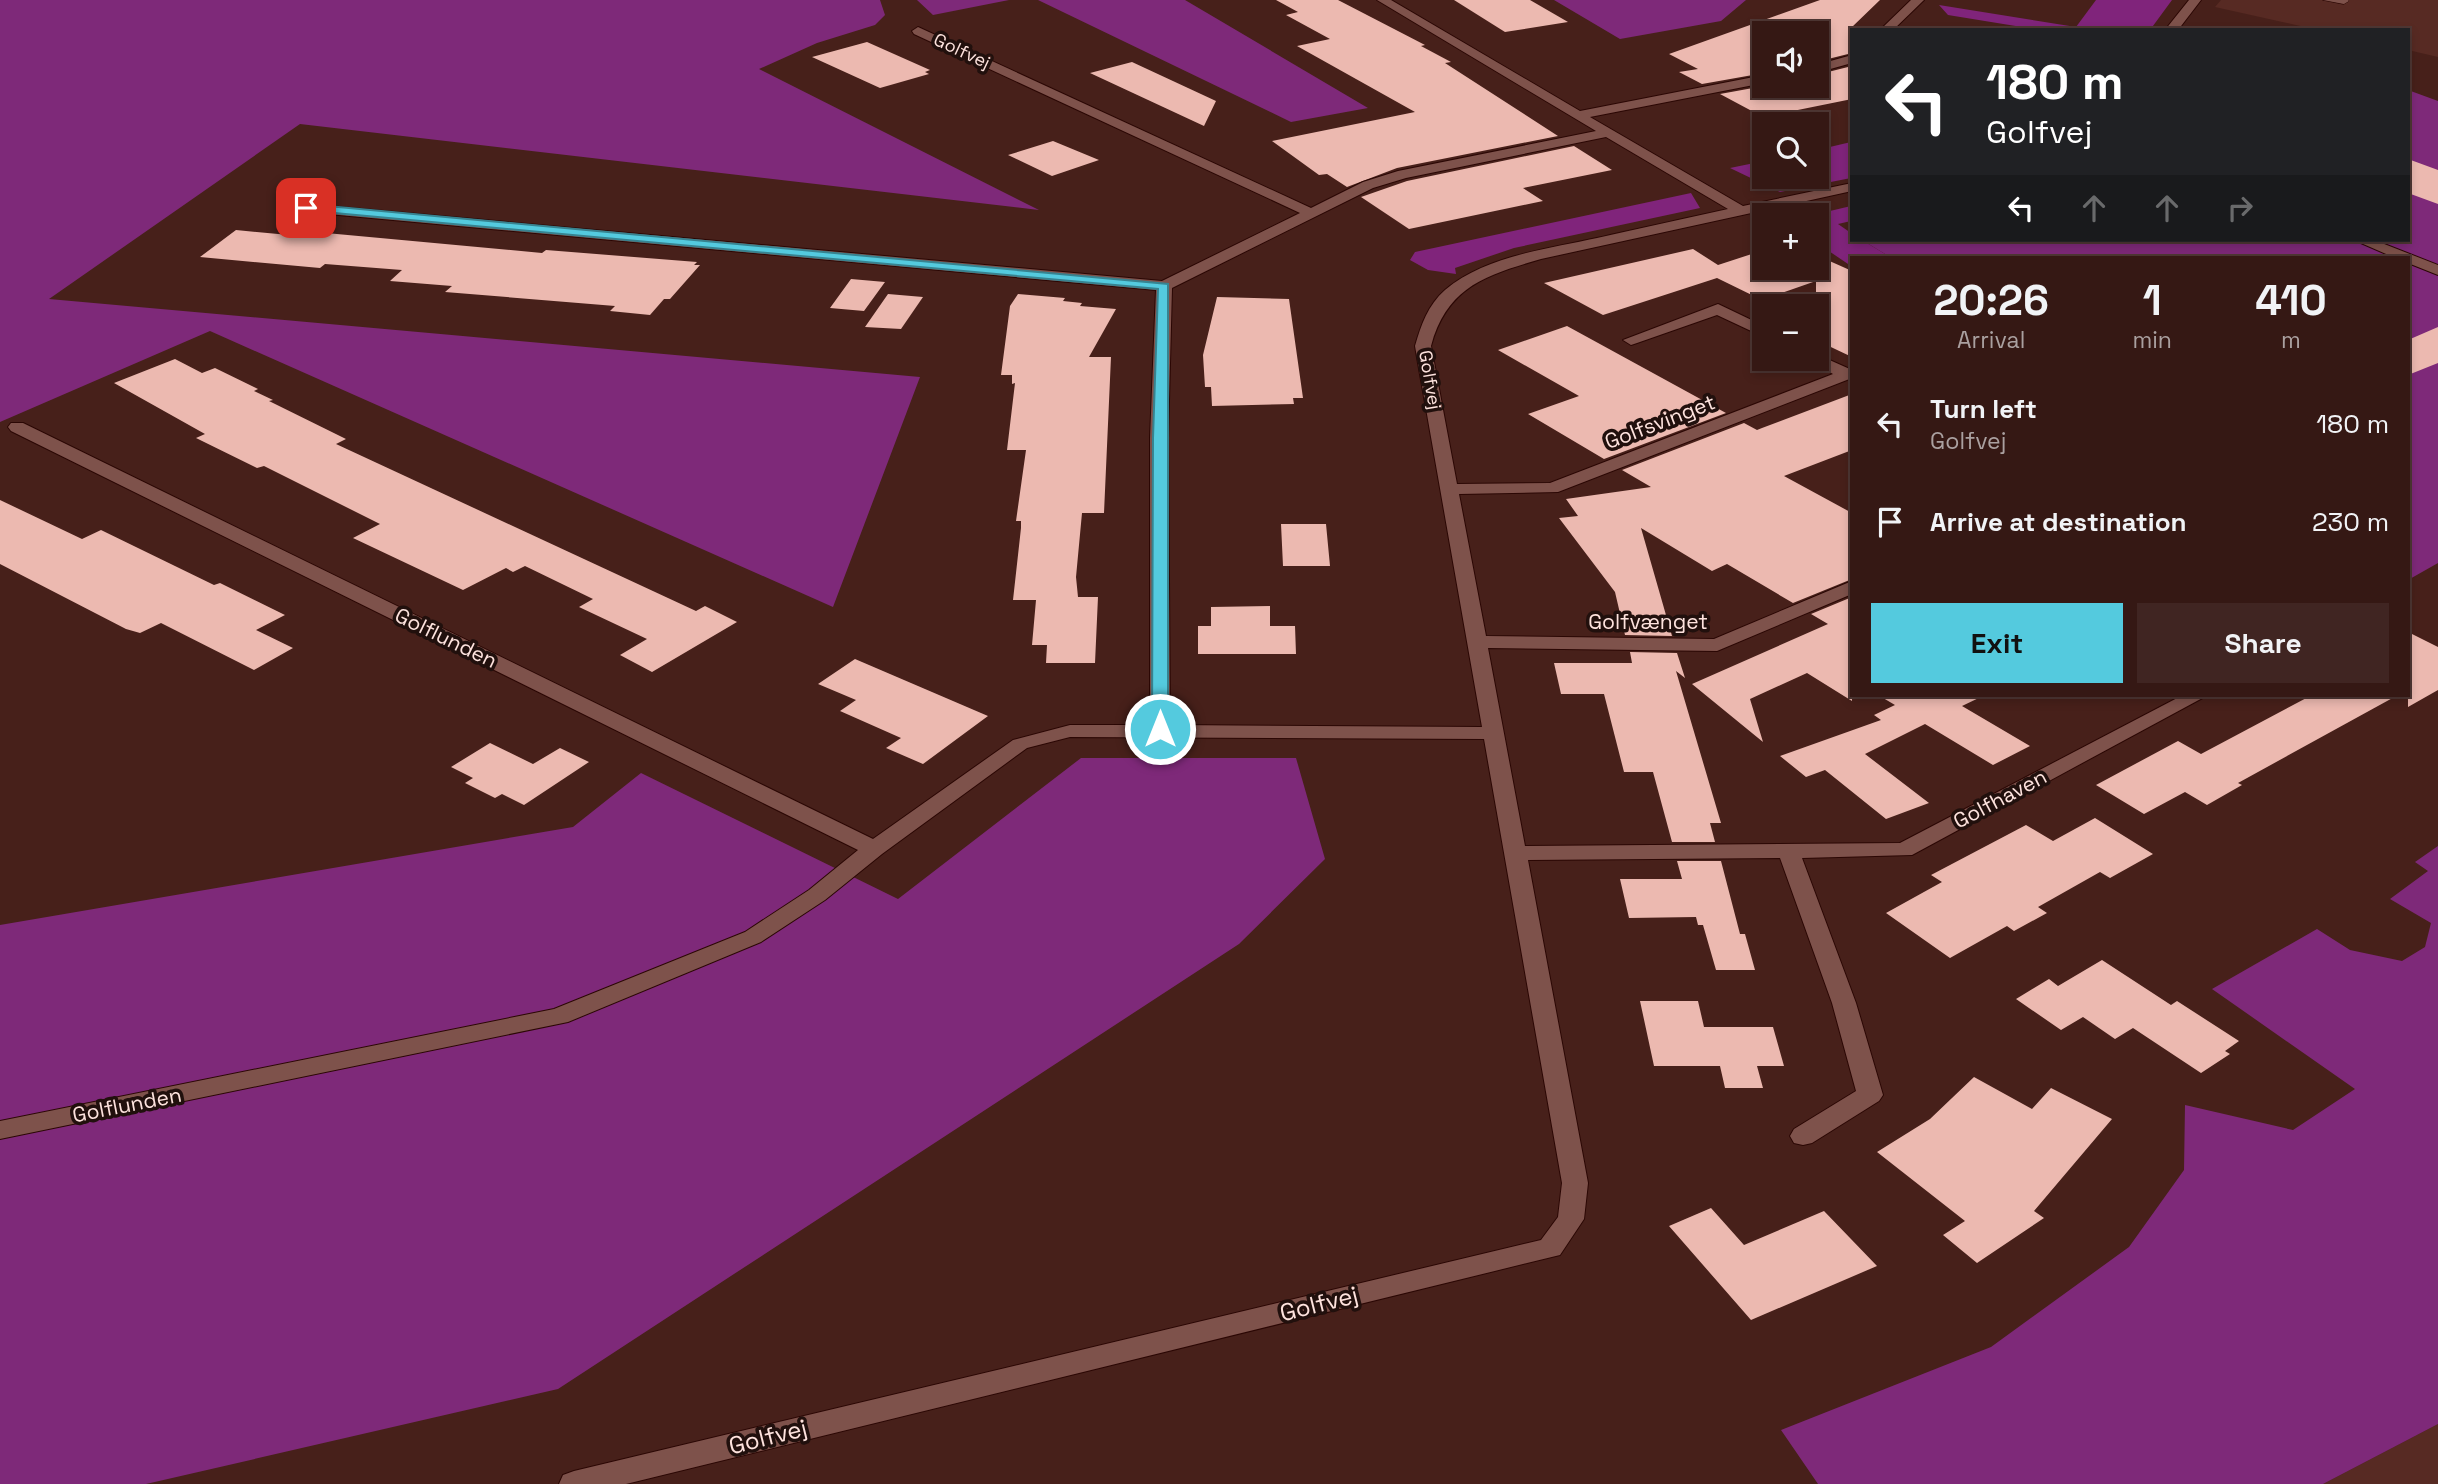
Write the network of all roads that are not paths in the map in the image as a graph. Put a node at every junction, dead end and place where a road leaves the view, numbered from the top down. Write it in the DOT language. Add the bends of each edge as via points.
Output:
graph roads {
  1 [pos="1383,0"];
  2 [pos="1918,0"];
  3 [pos="2194,0"];
  4 [pos="2328,0"];
  5 [pos="2344,1"];
  6 [pos="1888,28"];
  7 [pos="2173,28"];
  8 [pos="918,31"];
  9 [pos="1850,60"];
  10 [pos="1829,65"];
  11 [pos="1752,81"];
  12 [pos="1578,115"];
  13 [pos="1608,133"];
  14 [pos="1850,187"];
  15 [pos="306,208"];
  16 [pos="1741,211"];
  17 [pos="1311,213"];
  18 [pos="2366,242"];
  19 [pos="2402,256"];
  20 [pos="2410,259"];
  21 [pos="2438,270"];
  22 [pos="1164,286"];
  23 [pos="1752,326"];
  24 [pos="1631,340"];
  25 [pos="1829,365"];
  26 [pos="17,427"];
  27 [pos="1450,489"];
  28 [pos="1850,588"];
  29 [pos="1475,642"];
  30 [pos="2194,697"];
  31 [pos="1160,729"];
  32 [pos="1495,733"];
  33 [pos="874,849"];
  34 [pos="1517,853"];
  35 [pos="1789,853"];
  36 [pos="0,1130"];
  37 [pos="1802,1136"];
  38 [pos="573,1484"];
  1 -- 12 [label="street"];
  2 -- 6 [label="street"];
  3 -- 7 [label="street"];
  4 -- 5 [label="lane"];
  8 -- 17 [label="street, Golfvej"];
  9 -- 10 [label="street"];
  11 -- 12 [label="street"];
  12 -- 13 [label="street"];
  13 -- 16 [label="street"];
  13 -- 17 [label="street" via="1403,174 1368,185"];
  14 -- 16 [label="street, Golfvej"];
  15 -- 22 [label="street"];
  16 -- 27 [label="street, Golfvej" via="1538,255 1471,279 1437,306 1426,323 1423,346"];
  17 -- 22 [label="street"];
  18 -- 19 [label="street"];
  20 -- 21 [label="street"];
  22 -- 31 [label="street" via="1159,438"];
  23 -- 24 [label="street" via="1718,309"];
  25 -- 27 [label="street, Golfsvinget" via="1847,374 1552,488"];
  26 -- 33 [label="street, Golflunden"];
  27 -- 29 [label="street, Golfvej"];
  28 -- 29 [label="street, Golfvænget" via="1717,645"];
  29 -- 32 [label="street, Golfvej"];
  30 -- 35 [label="street, Golfhaven" via="1904,850"];
  31 -- 32 [label="street"];
  31 -- 33 [label="street, Golflunden" via="1070,731 1020,744"];
  32 -- 34 [label="street, Golfvej"];
  33 -- 36 [label="street, Golflunden" via="817,895 753,937 559,1016"];
  34 -- 35 [label="street, Golfhaven"];
  34 -- 38 [label="street, Golfvej" via="1575,1183 1571,1219 1550,1248"];
  35 -- 37 [label="street" via="1843,1003 1870,1095"];
}
